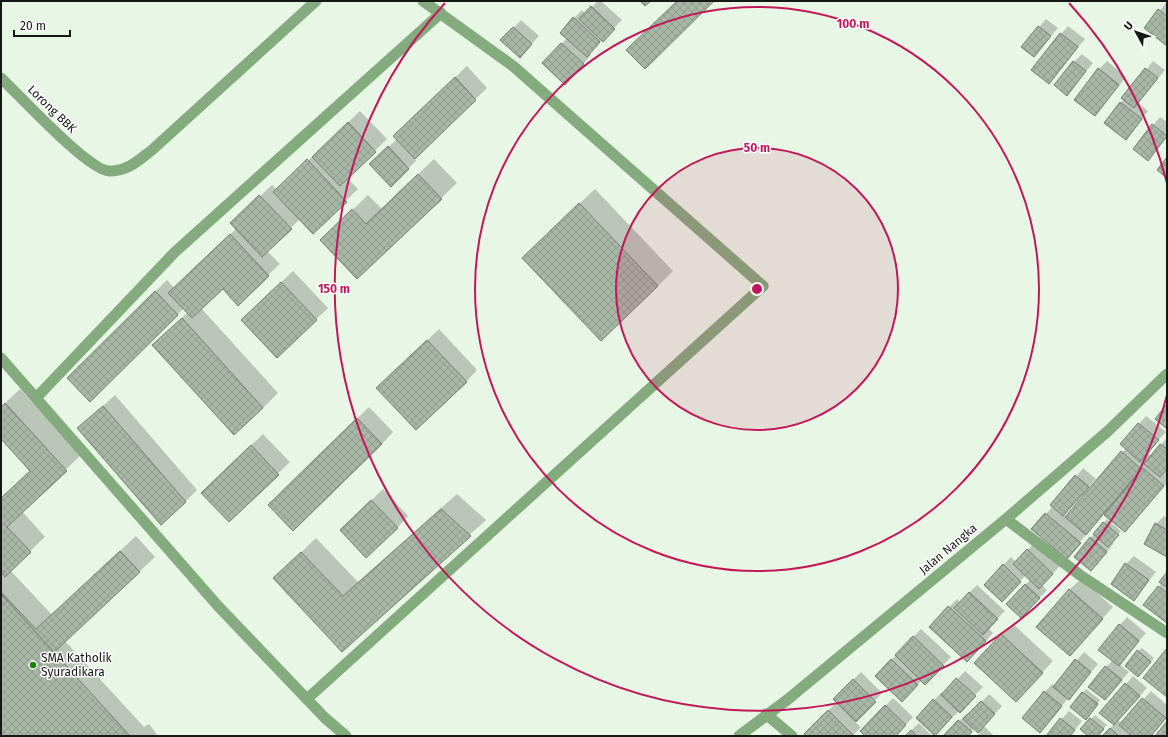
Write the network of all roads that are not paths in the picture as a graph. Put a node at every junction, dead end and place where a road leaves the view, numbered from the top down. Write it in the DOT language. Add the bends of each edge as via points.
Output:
graph roads {
  1 [pos="316,1"];
  2 [pos="423,1"];
  3 [pos="441,13"];
  4 [pos="1,78"];
  5 [pos="1,358"];
  6 [pos="1167,374"];
  7 [pos="36,398"];
  8 [pos="1006,519"];
  9 [pos="1167,633"];
  10 [pos="307,699"];
  11 [pos="766,714"];
  12 [pos="346,736"];
  13 [pos="739,736"];
  14 [pos="792,736"];
  1 -- 4 [label="street, Lorong BBK" via="138,161 123,170 108,171 84,158"];
  2 -- 3 [label="street"];
  3 -- 7 [label="street" via="175,252"];
  3 -- 10 [label="street" via="513,66 763,286"];
  5 -- 7 [label="street"];
  6 -- 8 [label="street, Jalan Nangka" via="1108,431"];
  7 -- 10 [label="street" via="218,606"];
  8 -- 9 [label="street" via="1080,575"];
  8 -- 11 [label="street, Jalan Nangka" via="787,700"];
  10 -- 12 [label="street"];
  11 -- 13 [label="street, Jalan Nangka"];
  11 -- 14 [label="street"];
}
